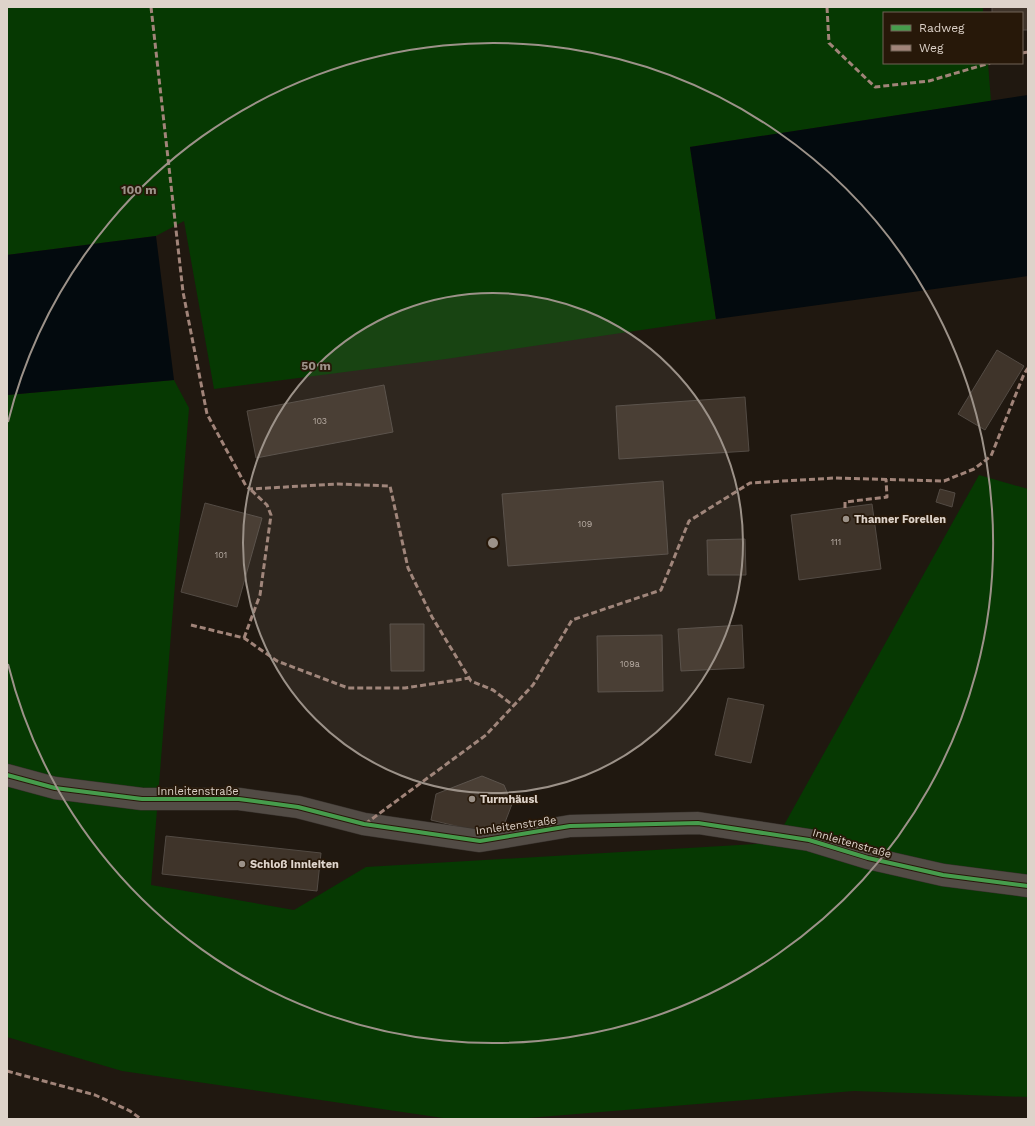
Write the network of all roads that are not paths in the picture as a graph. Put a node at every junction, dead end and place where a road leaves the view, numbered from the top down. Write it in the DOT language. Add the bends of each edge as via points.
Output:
graph roads {
  1 [pos="7,775"];
  2 [pos="1028,886"];
  1 -- 2 [label="street, Innleitenstraße" via="55,788 142,799 239,799 298,807 364,824 480,841 570,826 698,823 809,840 868,858 943,875"];
}
